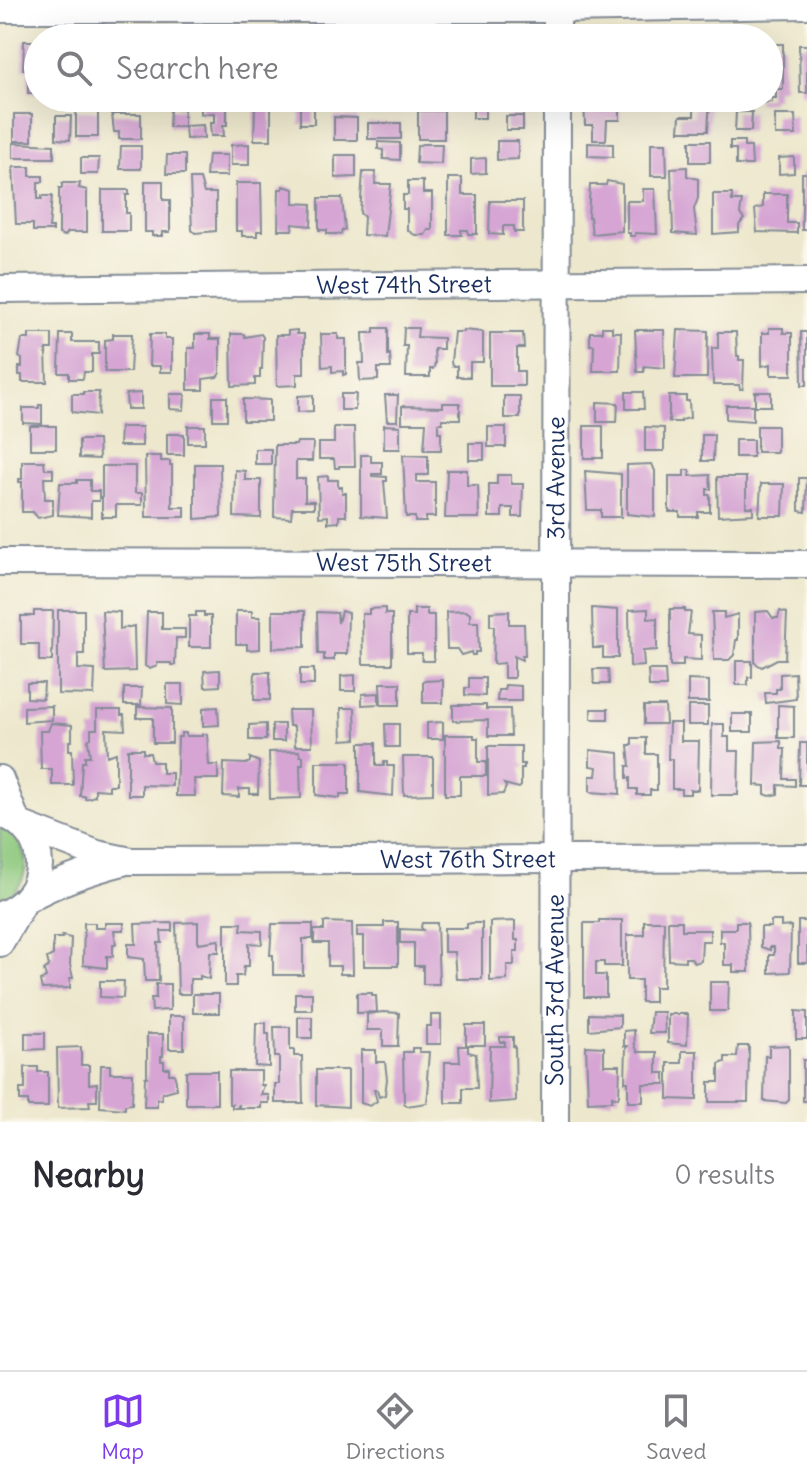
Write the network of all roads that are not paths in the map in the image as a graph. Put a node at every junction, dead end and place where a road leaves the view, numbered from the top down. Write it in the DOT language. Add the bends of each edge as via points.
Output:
graph roads {
  1 [pos="557,5"];
  2 [pos="807,5"];
  3 [pos="0,9"];
  4 [pos="557,112"];
  5 [pos="807,281"];
  6 [pos="558,283"];
  7 [pos="0,289"];
  8 [pos="0,562"];
  9 [pos="556,563"];
  10 [pos="807,564"];
  11 [pos="0,779"];
  12 [pos="13,819"];
  13 [pos="807,858"];
  14 [pos="555,859"];
  15 [pos="131,861"];
  16 [pos="26,900"];
  17 [pos="0,915"];
  18 [pos="0,943"];
  19 [pos="555,1122"];
  1 -- 2 [label="street"];
  1 -- 3 [label="street"];
  4 -- 6 [label="street, 3rd Avenue"];
  5 -- 6 [label="street, West 74th Street"];
  6 -- 7 [label="street, West 74th Street"];
  6 -- 9 [label="street, 3rd Avenue"];
  8 -- 9 [label="street, West 75th Street"];
  9 -- 10 [label="street, West 75th Street"];
  9 -- 14 [label="street, 3rd Avenue"];
  11 -- 12 [label="street"];
  12 -- 15 [label="street, West 76th Street" via="97,854"];
  12 -- 16 [label="street" via="32,837 38,853 35,885"];
  13 -- 14 [label="street, West 76th Street"];
  14 -- 15 [label="street, West 76th Street"];
  14 -- 19 [label="street, South 3rd Avenue"];
  15 -- 16 [label="street, West 76th Street" via="83,872"];
  16 -- 17 [label="street, West 76th Street"];
  16 -- 18 [label="street"];
}
